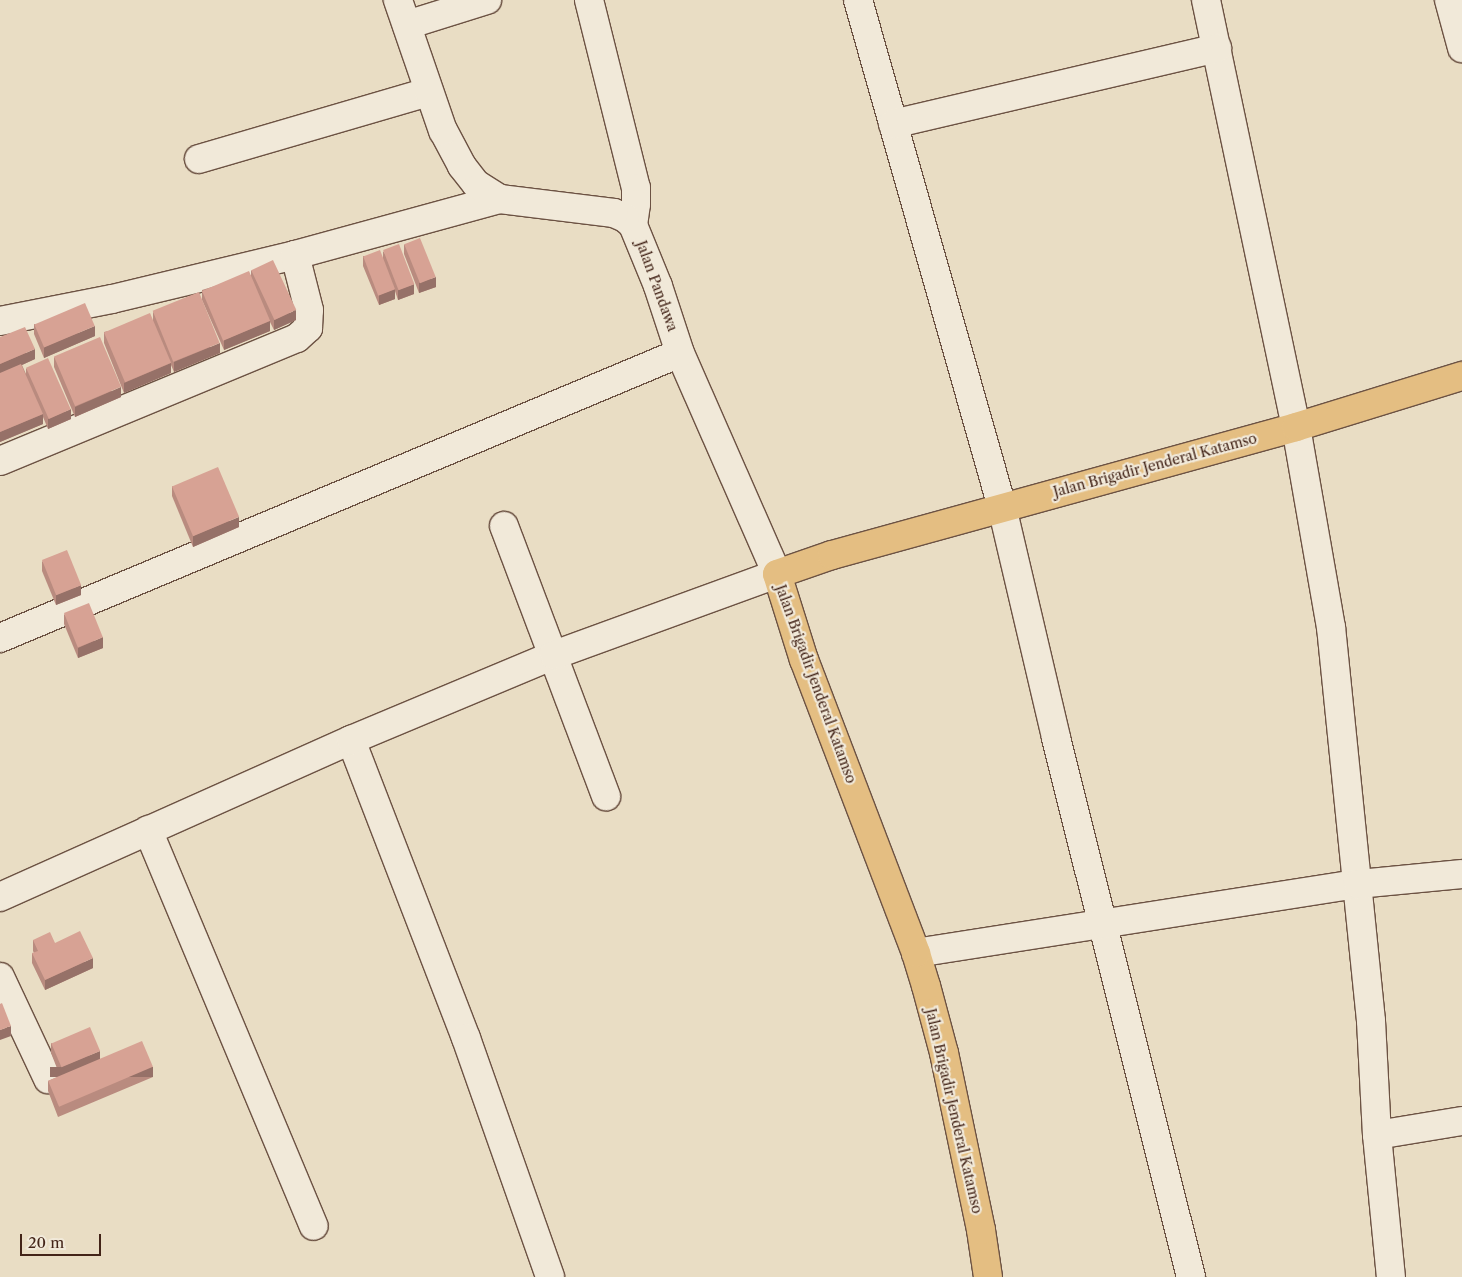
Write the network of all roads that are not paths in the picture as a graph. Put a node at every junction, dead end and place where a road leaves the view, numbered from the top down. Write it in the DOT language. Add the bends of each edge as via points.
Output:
graph roads {
  1 [pos="398,0"];
  2 [pos="487,0"];
  3 [pos="589,0"];
  4 [pos="858,0"];
  5 [pos="1206,0"];
  6 [pos="1449,0"];
  7 [pos="407,25"];
  8 [pos="1217,48"];
  9 [pos="1462,48"];
  10 [pos="428,92"];
  11 [pos="893,124"];
  12 [pos="199,159"];
  13 [pos="500,199"];
  14 [pos="633,225"];
  15 [pos="295,255"];
  16 [pos="0,320"];
  17 [pos="680,353"];
  18 [pos="1462,376"];
  19 [pos="1296,427"];
  20 [pos="0,461"];
  21 [pos="1002,507"];
  22 [pos="504,526"];
  23 [pos="777,574"];
  24 [pos="0,638"];
  25 [pos="554,655"];
  26 [pos="350,740"];
  27 [pos="606,796"];
  28 [pos="148,830"];
  29 [pos="1462,874"];
  30 [pos="1358,884"];
  31 [pos="0,897"];
  32 [pos="1104,924"];
  33 [pos="916,953"];
  34 [pos="0,977"];
  35 [pos="48,1078"];
  36 [pos="1462,1121"];
  37 [pos="1378,1135"];
  38 [pos="314,1226"];
  39 [pos="550,1277"];
  40 [pos="988,1277"];
  41 [pos="1191,1277"];
  42 [pos="1391,1277"];
  1 -- 7 [label="street, Jalan Pandawa"];
  2 -- 7 [label="street"];
  3 -- 14 [label="street" via="636,188"];
  4 -- 11 [label="street"];
  5 -- 8 [label="street"];
  6 -- 9 [label="street"];
  7 -- 10 [label="street, Jalan Pandawa"];
  8 -- 11 [label="street"];
  8 -- 19 [label="street"];
  10 -- 12 [label="street"];
  10 -- 13 [label="street, Jalan Pandawa" via="443,131 462,166 476,184"];
  11 -- 21 [label="street"];
  13 -- 14 [label="street, Jalan Pandawa" via="614,213"];
  13 -- 15 [label="street"];
  14 -- 17 [label="street, Jalan Pandawa"];
  15 -- 16 [label="street" via="112,299"];
  15 -- 20 [label="street" via="309,310 308,328 297,338"];
  17 -- 23 [label="street, Jalan Pandawa"];
  17 -- 24 [label="street"];
  18 -- 19 [label="main road, Jalan Brigadir Jenderal Katamso"];
  19 -- 21 [label="main road, Jalan Brigadir Jenderal Katamso"];
  19 -- 30 [label="street" via="1331,628"];
  21 -- 23 [label="main road, Jalan Brigadir Jenderal Katamso" via="832,555"];
  21 -- 32 [label="street"];
  22 -- 25 [label="street"];
  23 -- 25 [label="street"];
  23 -- 33 [label="main road, Jalan Brigadir Jenderal Katamso" via="804,660"];
  25 -- 26 [label="street"];
  25 -- 27 [label="street"];
  26 -- 28 [label="street"];
  26 -- 39 [label="street" via="466,1038"];
  28 -- 31 [label="street"];
  28 -- 38 [label="street"];
  29 -- 30 [label="street"];
  30 -- 32 [label="street"];
  30 -- 37 [label="street" via="1372,1021"];
  32 -- 33 [label="street"];
  32 -- 41 [label="street"];
  33 -- 40 [label="main road, Jalan Brigadir Jenderal Katamso" via="944,1053"];
  34 -- 35 [label="street"];
  36 -- 37 [label="street"];
  37 -- 42 [label="street"];
}
